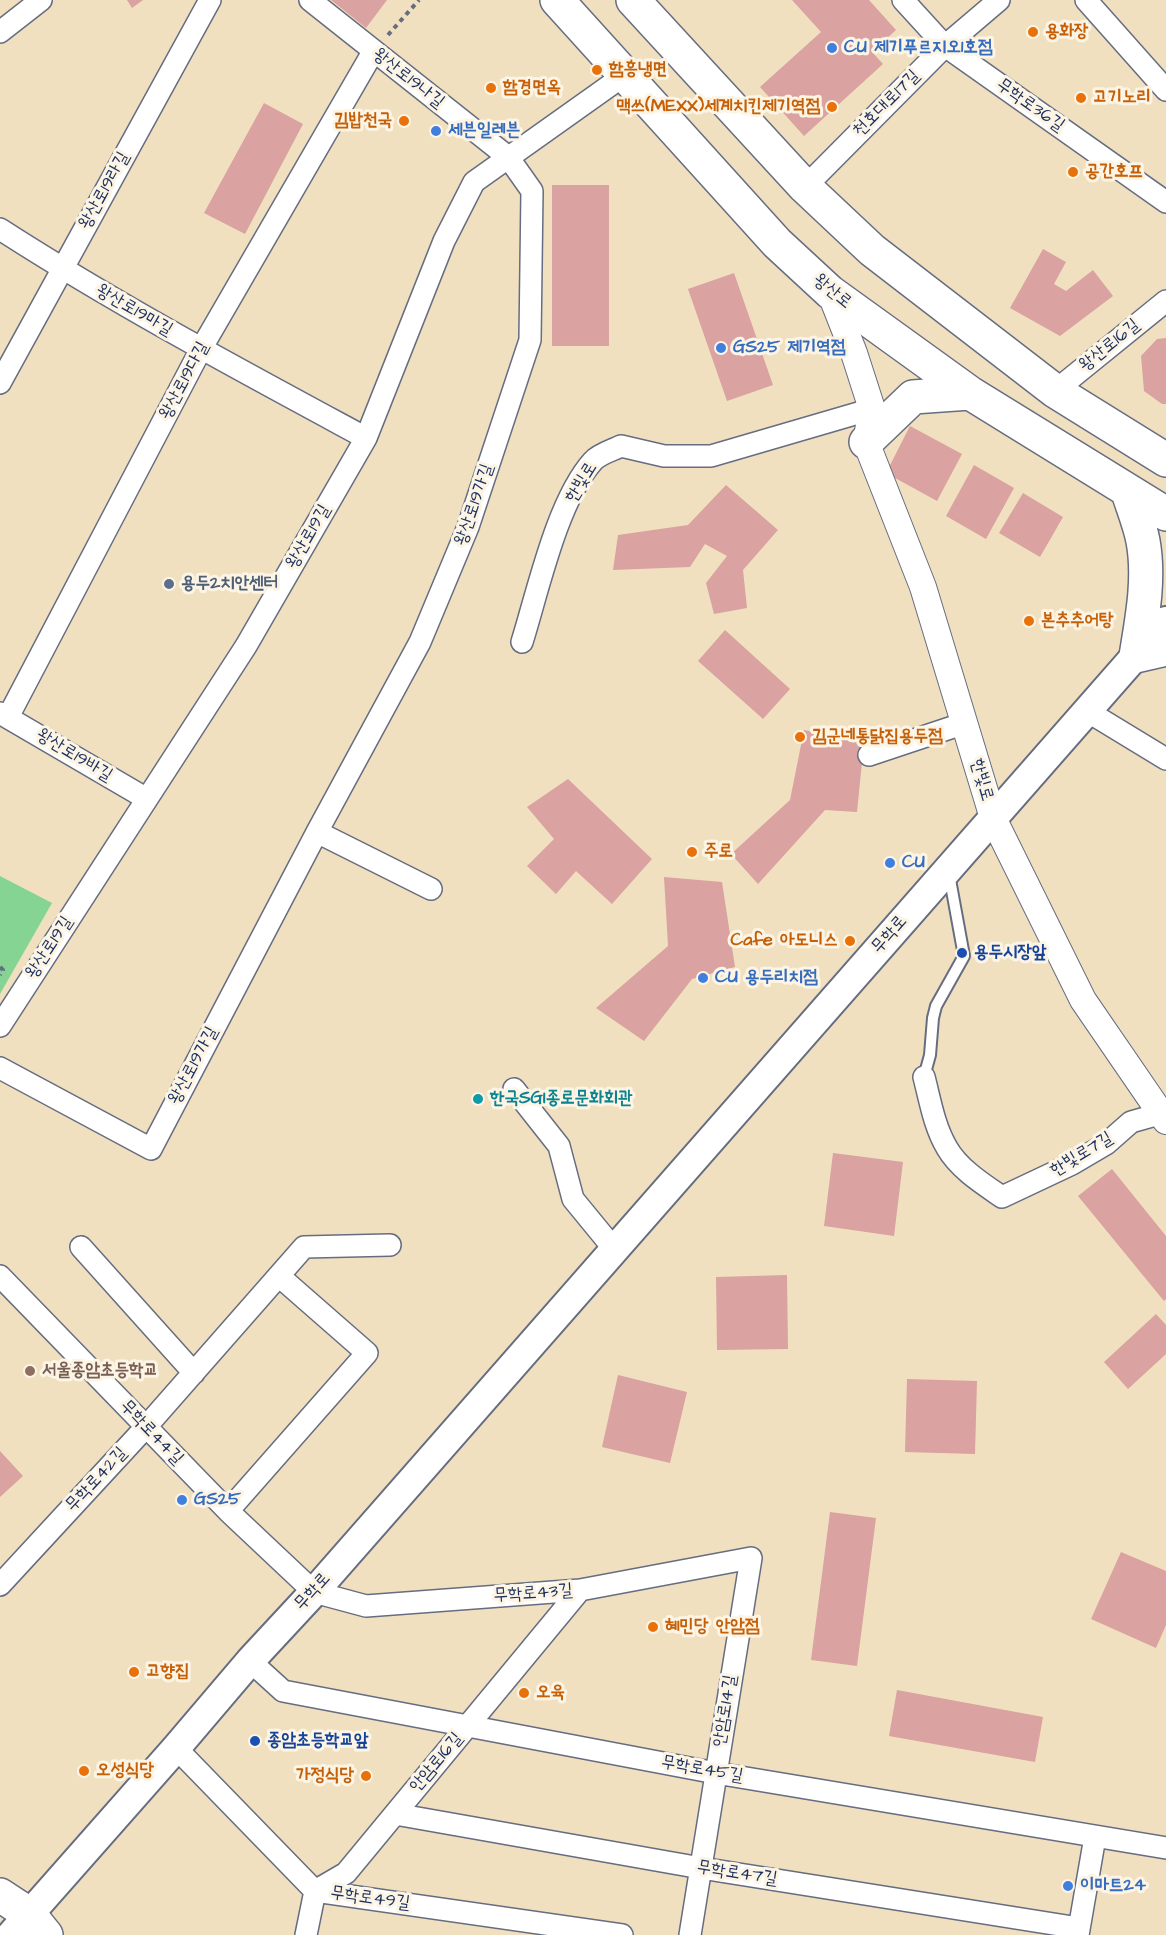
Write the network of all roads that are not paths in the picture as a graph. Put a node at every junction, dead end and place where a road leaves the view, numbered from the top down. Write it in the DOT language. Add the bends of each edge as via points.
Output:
graph roads {
  1 [pos="41,0"];
  2 [pos="210,0"];
  3 [pos="310,0"];
  4 [pos="557,0"];
  5 [pos="633,0"];
  6 [pos="903,0"];
  7 [pos="999,0"];
  8 [pos="1086,0"];
  9 [pos="0,32"];
  10 [pos="945,46"];
  11 [pos="373,52"];
  12 [pos="626,74"];
  13 [pos="1166,90"];
  14 [pos="508,157"];
  15 [pos="805,187"];
  16 [pos="1166,202"];
  17 [pos="0,229"];
  18 [pos="62,269"];
  19 [pos="830,292"];
  20 [pos="1166,301"];
  21 [pos="201,350"];
  22 [pos="0,383"];
  23 [pos="1055,391"];
  24 [pos="970,393"];
  25 [pos="872,409"];
  26 [pos="366,438"];
  27 [pos="1129,438"];
  28 [pos="1166,441"];
  29 [pos="866,442"];
  30 [pos="1166,460"];
  31 [pos="1128,492"];
  32 [pos="1166,514"];
  33 [pos="1166,621"];
  34 [pos="522,642"];
  35 [pos="1151,652"];
  36 [pos="1087,711"];
  37 [pos="4,715"];
  38 [pos="965,723"];
  39 [pos="869,755"];
  40 [pos="1166,759"];
  41 [pos="147,799"];
  42 [pos="993,818"];
  43 [pos="316,832"];
  44 [pos="948,870"];
  45 [pos="431,889"];
  46 [pos="0,1026"];
  47 [pos="0,1068"];
  48 [pos="924,1077"];
  49 [pos="514,1089"];
  50 [pos="1164,1116"];
  51 [pos="390,1245"];
  52 [pos="81,1247"];
  53 [pos="614,1249"];
  54 [pos="0,1276"];
  55 [pos="279,1276"];
  56 [pos="194,1373"];
  57 [pos="145,1428"];
  58 [pos="228,1511"];
  59 [pos="751,1558"];
  60 [pos="0,1585"];
  61 [pos="580,1590"];
  62 [pos="314,1592"];
  63 [pos="250,1660"];
  64 [pos="469,1725"];
  65 [pos="176,1748"];
  66 [pos="716,1773"];
  67 [pos="395,1814"];
  68 [pos="1095,1837"];
  69 [pos="1166,1848"];
  70 [pos="701,1868"];
  71 [pos="315,1891"];
  72 [pos="0,1895"];
  73 [pos="28,1928"];
  74 [pos="1078,1932"];
  75 [pos="306,1935"];
  76 [pos="622,1935"];
  77 [pos="690,1935"];
  1 -- 9 [label="street"];
  2 -- 18 [label="street, 왕산로19라길"];
  3 -- 11 [label="street, 왕산로19나길"];
  4 -- 12 [label="main road, 왕산로"];
  5 -- 15 [label="main road"];
  6 -- 10 [label="street, 무학로36길"];
  7 -- 10 [label="street, 천호대로17길"];
  8 -- 13 [label="street"];
  10 -- 15 [label="street, 천호대로17길"];
  10 -- 16 [label="street, 무학로36길"];
  11 -- 14 [label="street, 왕산로19나길"];
  11 -- 21 [label="street, 왕산로19다길"];
  12 -- 14 [label="street, 왕산로19길"];
  12 -- 19 [label="main road, 왕산로" via="777,243"];
  14 -- 26 [label="street, 왕산로19길" via="474,182 444,241"];
  14 -- 43 [label="street, 왕산로19가길" via="532,192 530,340 468,528 420,642"];
  15 -- 23 [label="main road" via="872,250"];
  17 -- 18 [label="street, 왕산로19마길"];
  18 -- 21 [label="street, 왕산로19마길"];
  18 -- 22 [label="street, 왕산로19라길"];
  19 -- 24 [label="main road, 왕산로"];
  19 -- 25 [label="street"];
  20 -- 23 [label="street, 왕산로16길"];
  21 -- 26 [label="street, 왕산로19마길"];
  21 -- 37 [label="street, 왕산로19다길"];
  23 -- 27 [label="main road"];
  24 -- 29 [label="main road" via="914,397"];
  24 -- 31 [label="main road, 왕산로"];
  25 -- 29 [label="street"];
  25 -- 34 [label="street, 한빛로" via="711,456 664,456 621,446 594,459 574,490 553,539"];
  26 -- 41 [label="street, 왕산로19길" via="246,646"];
  27 -- 28 [label="main road"];
  27 -- 30 [label="main road"];
  29 -- 38 [label="street, 한빛로" via="923,587"];
  31 -- 32 [label="main road, 왕산로"];
  31 -- 35 [label="main road" via="1143,542"];
  33 -- 35 [label="main road, 무학로"];
  35 -- 36 [label="main road, 무학로"];
  36 -- 40 [label="street"];
  36 -- 42 [label="main road, 무학로"];
  37 -- 41 [label="street, 왕산로19바길"];
  38 -- 39 [label="street"];
  38 -- 42 [label="street, 한빛로"];
  41 -- 46 [label="street, 왕산로19길"];
  42 -- 44 [label="main road, 무학로"];
  42 -- 50 [label="street, 한빛로" via="1083,1000"];
  43 -- 45 [label="street"];
  43 -- 47 [label="street, 왕산로19가길" via="151,1149"];
  44 -- 48 [label="lane" via="964,956 936,1006"];
  44 -- 53 [label="main road, 무학로"];
  48 -- 50 [label="street, 한빛로7길" via="935,1122 947,1149 973,1176 1002,1197 1072,1164 1106,1144 1131,1122"];
  49 -- 53 [label="street" via="559,1146 573,1199"];
  51 -- 55 [label="street, 무학로42길" via="304,1247"];
  52 -- 56 [label="street"];
  53 -- 62 [label="main road, 무학로"];
  54 -- 57 [label="street, 무학로44길"];
  55 -- 56 [label="street, 무학로42길"];
  55 -- 58 [label="street" via="367,1353"];
  56 -- 57 [label="street, 무학로42길"];
  57 -- 58 [label="street, 무학로44길"];
  57 -- 60 [label="street, 무학로42길"];
  58 -- 62 [label="street, 무학로44길"];
  59 -- 61 [label="street, 무학로43길"];
  59 -- 66 [label="street, 안암로14길"];
  61 -- 62 [label="street, 무학로43길" via="366,1606"];
  61 -- 64 [label="street, 안암로16길"];
  62 -- 63 [label="main road, 무학로"];
  63 -- 64 [label="street, 무학로45길" via="283,1691"];
  63 -- 65 [label="main road, 무학로"];
  64 -- 66 [label="street, 무학로45길"];
  64 -- 67 [label="street, 안암로16길"];
  65 -- 71 [label="street, 무학로49길"];
  65 -- 73 [label="main road, 무학로"];
  66 -- 68 [label="street, 무학로45길"];
  66 -- 70 [label="street, 안암로14길"];
  67 -- 70 [label="street, 무학로47길"];
  67 -- 71 [label="street, 안암로16길" via="346,1873"];
  68 -- 69 [label="street, 무학로45길"];
  68 -- 74 [label="street"];
  70 -- 74 [label="street, 무학로47길"];
  70 -- 77 [label="street, 안암로14길"];
  71 -- 75 [label="street"];
  71 -- 76 [label="street, 무학로49길"];
  72 -- 73 [label="main road" via="17,1904"];
}
